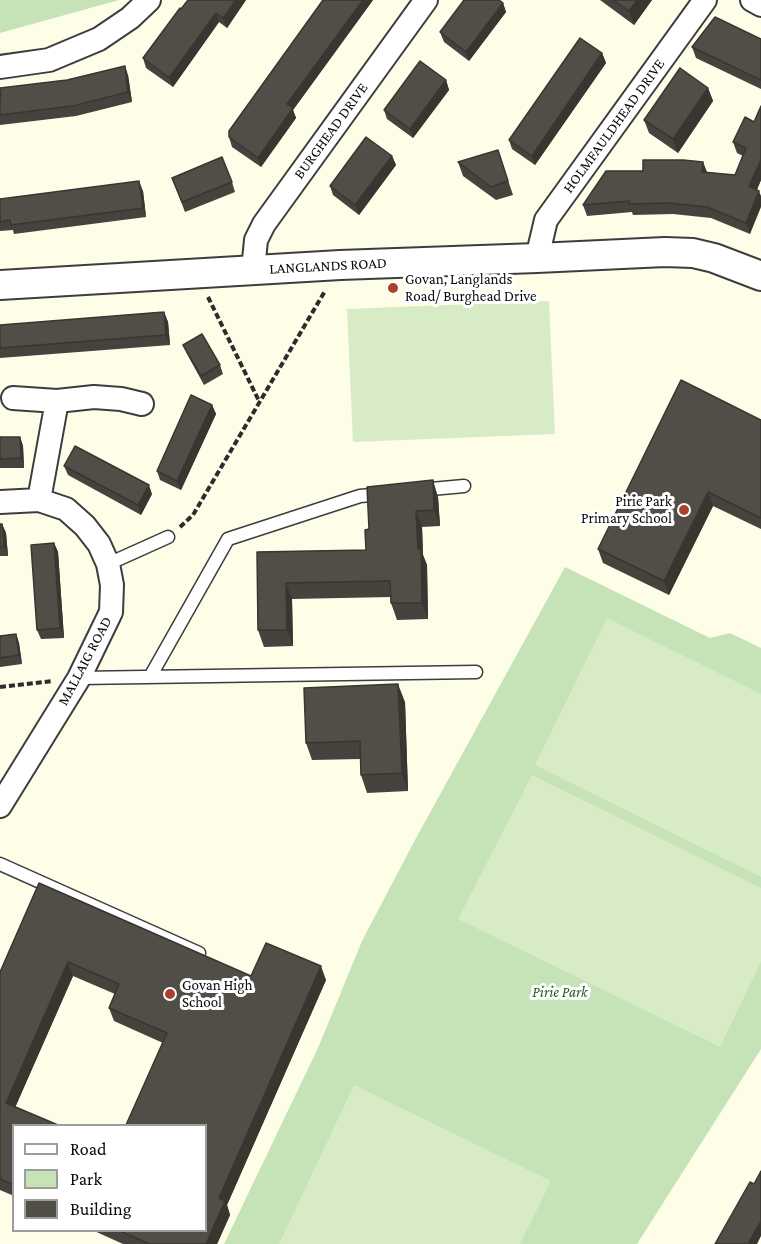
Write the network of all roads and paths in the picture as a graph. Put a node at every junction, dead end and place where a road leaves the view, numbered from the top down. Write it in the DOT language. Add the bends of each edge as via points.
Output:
graph roads {
  1 [pos="149,0"];
  2 [pos="426,0"];
  3 [pos="705,0"];
  4 [pos="752,0"];
  5 [pos="761,4"];
  6 [pos="0,67"];
  7 [pos="537,258"];
  8 [pos="340,265"];
  9 [pos="253,270"];
  10 [pos="196,273"];
  11 [pos="761,275"];
  12 [pos="0,285"];
  13 [pos="13,398"];
  14 [pos="57,401"];
  15 [pos="260,402"];
  16 [pos="142,404"];
  17 [pos="464,486"];
  18 [pos="39,500"];
  19 [pos="0,502"];
  20 [pos="168,537"];
  21 [pos="108,564"];
  22 [pos="476,672"];
  23 [pos="150,677"];
  24 [pos="79,678"];
  25 [pos="0,687"];
  26 [pos="8,777"];
  27 [pos="0,806"];
  28 [pos="0,864"];
  29 [pos="207,957"];
  1 -- 6 [label="street" via="99,39 49,60"];
  2 -- 9 [label="street, BURGHEAD DRIVE" via="264,224 256,240"];
  3 -- 7 [label="street, HOLMFAULDHEAD DRIVE" via="546,220"];
  4 -- 5 [label="street"];
  7 -- 8 [label="street, LANGLANDS ROAD"];
  7 -- 11 [label="street, LANGLANDS ROAD" via="693,253"];
  8 -- 9 [label="street, LANGLANDS ROAD"];
  8 -- 15 [label="path"];
  9 -- 10 [label="street, LANGLANDS ROAD"];
  10 -- 12 [label="street, LANGLANDS ROAD"];
  10 -- 15 [label="path"];
  13 -- 14 [label="street"];
  14 -- 16 [label="street" via="94,397"];
  14 -- 18 [label="street"];
  15 -- 20 [label="path" via="193,515"];
  17 -- 23 [label="lane" via="360,496 228,539"];
  18 -- 19 [label="street, MALLAIG ROAD"];
  18 -- 21 [label="street, MALLAIG ROAD" via="66,509 85,525"];
  20 -- 21 [label="lane"];
  21 -- 24 [label="street, MALLAIG ROAD" via="111,612"];
  22 -- 23 [label="lane"];
  23 -- 24 [label="lane"];
  24 -- 25 [label="path"];
  24 -- 26 [label="street, MALLAIG ROAD"];
  26 -- 27 [label="street, MALLAIG ROAD"];
  28 -- 29 [label="lane"];
}
